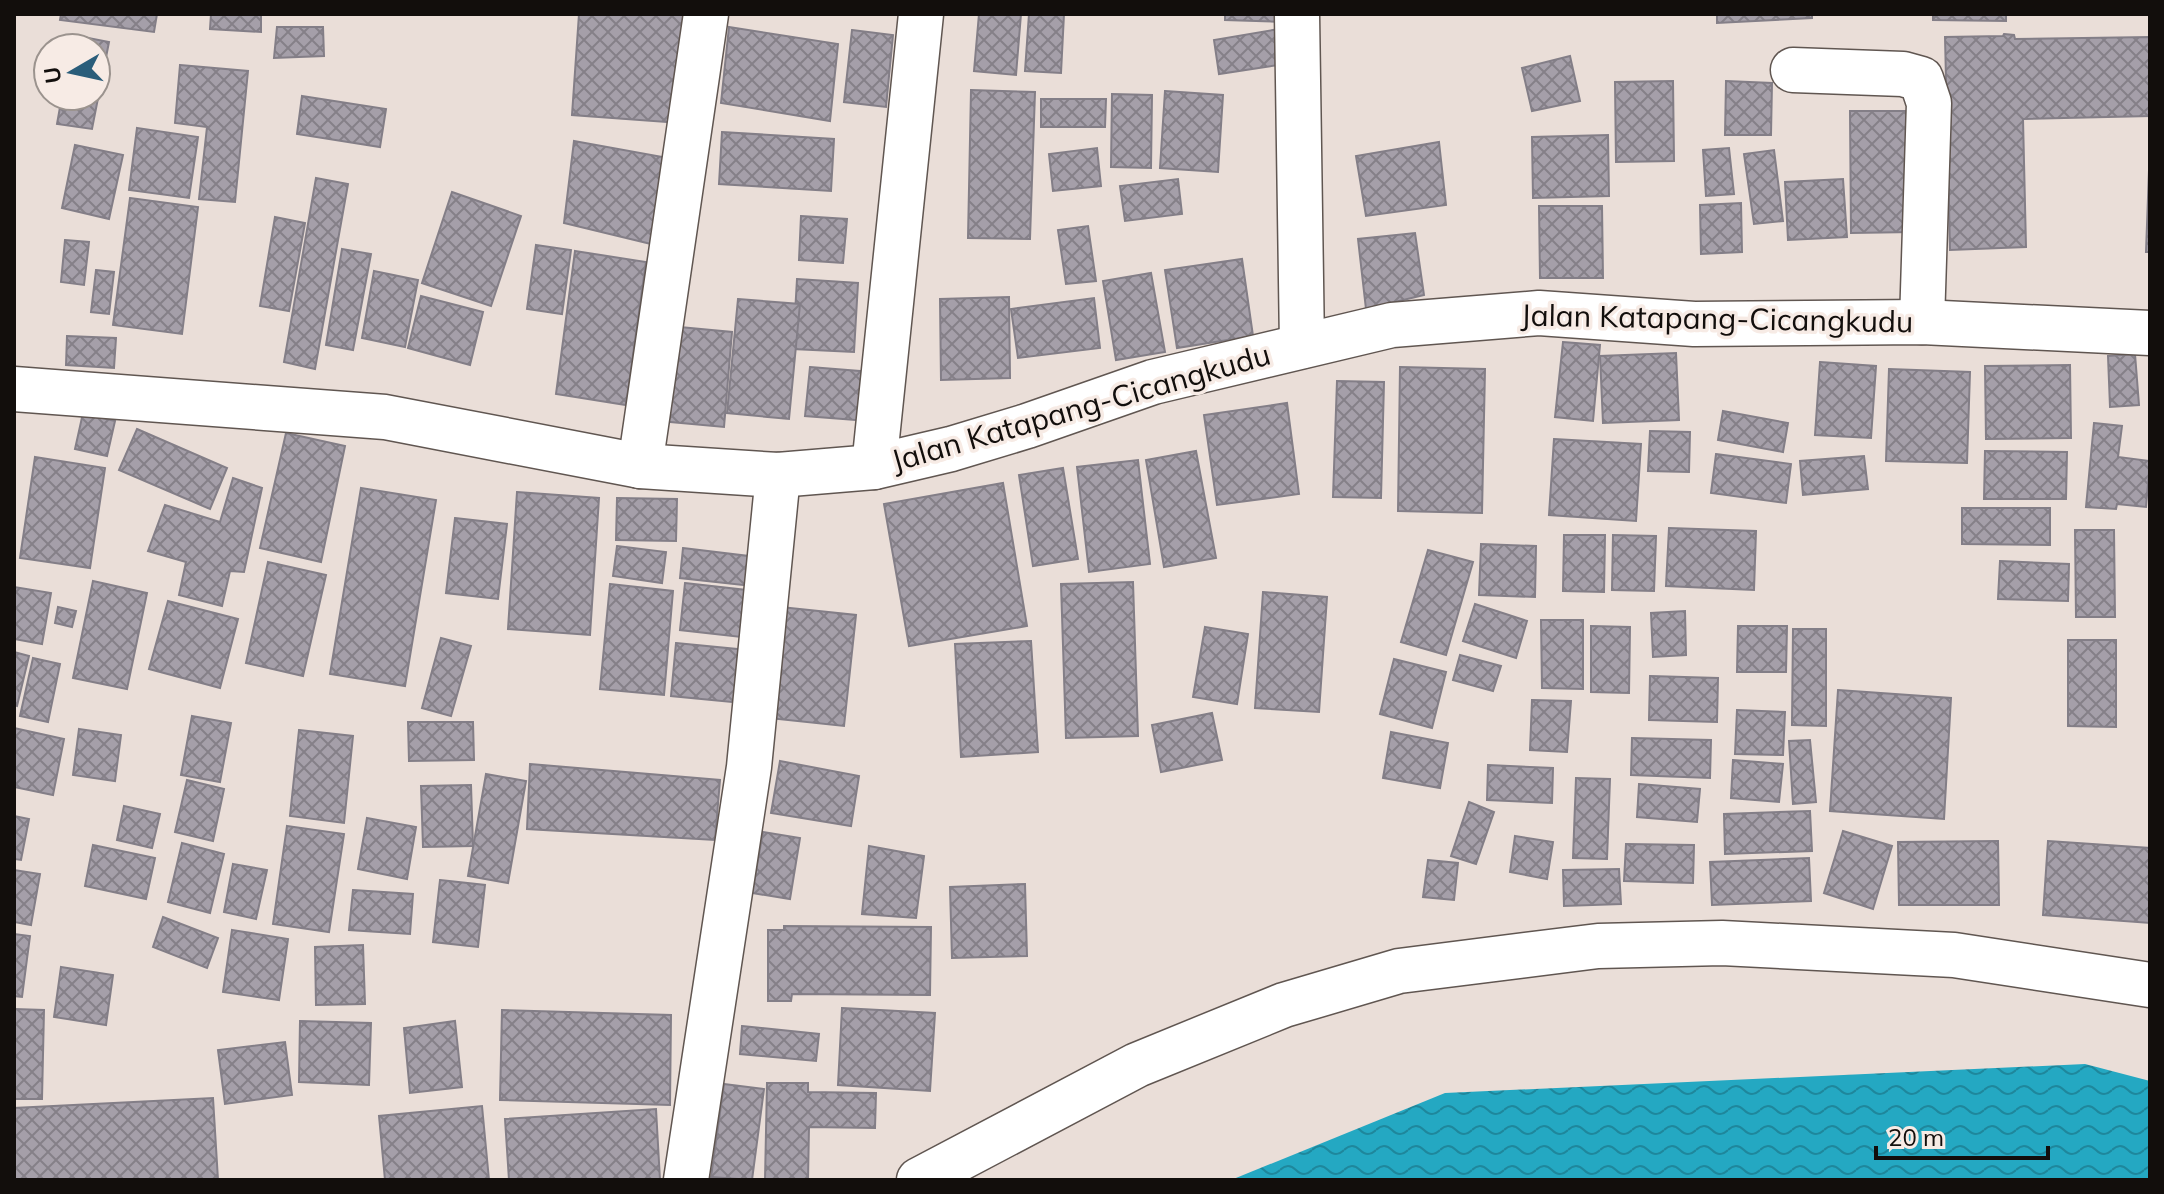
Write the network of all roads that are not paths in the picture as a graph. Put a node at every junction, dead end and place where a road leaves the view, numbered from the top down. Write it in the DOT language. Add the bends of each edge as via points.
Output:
graph roads {
  1 [pos="706,14"];
  2 [pos="921,14"];
  3 [pos="1297,14"];
  4 [pos="1793,70"];
  5 [pos="1922,322"];
  6 [pos="2150,333"];
  7 [pos="1302,346"];
  8 [pos="14,389"];
  9 [pos="640,466"];
  10 [pos="874,467"];
  11 [pos="778,475"];
  12 [pos="2150,985"];
  13 [pos="686,1180"];
  14 [pos="919,1180"];
  1 -- 9 [label="street"];
  2 -- 10 [label="street"];
  3 -- 7 [label="street"];
  4 -- 5 [label="street" via="1921,79 1929,103"];
  5 -- 6 [label="street, Jalan Katapang-Cicangkudu"];
  5 -- 7 [label="street, Jalan Katapang-Cicangkudu" via="1694,324 1539,313 1392,325"];
  7 -- 10 [label="street, Jalan Katapang-Cicangkudu" via="1153,382 1027,426"];
  8 -- 9 [label="street, Jalan Katapang-Cicangkudu" via="385,417"];
  9 -- 11 [label="street, Jalan Katapang-Cicangkudu"];
  10 -- 11 [label="street, Jalan Katapang-Cicangkudu"];
  11 -- 13 [label="street" via="749,767"];
  12 -- 14 [label="street" via="1954,955 1722,943 1598,946 1399,971 1284,1005 1137,1065"];
}
